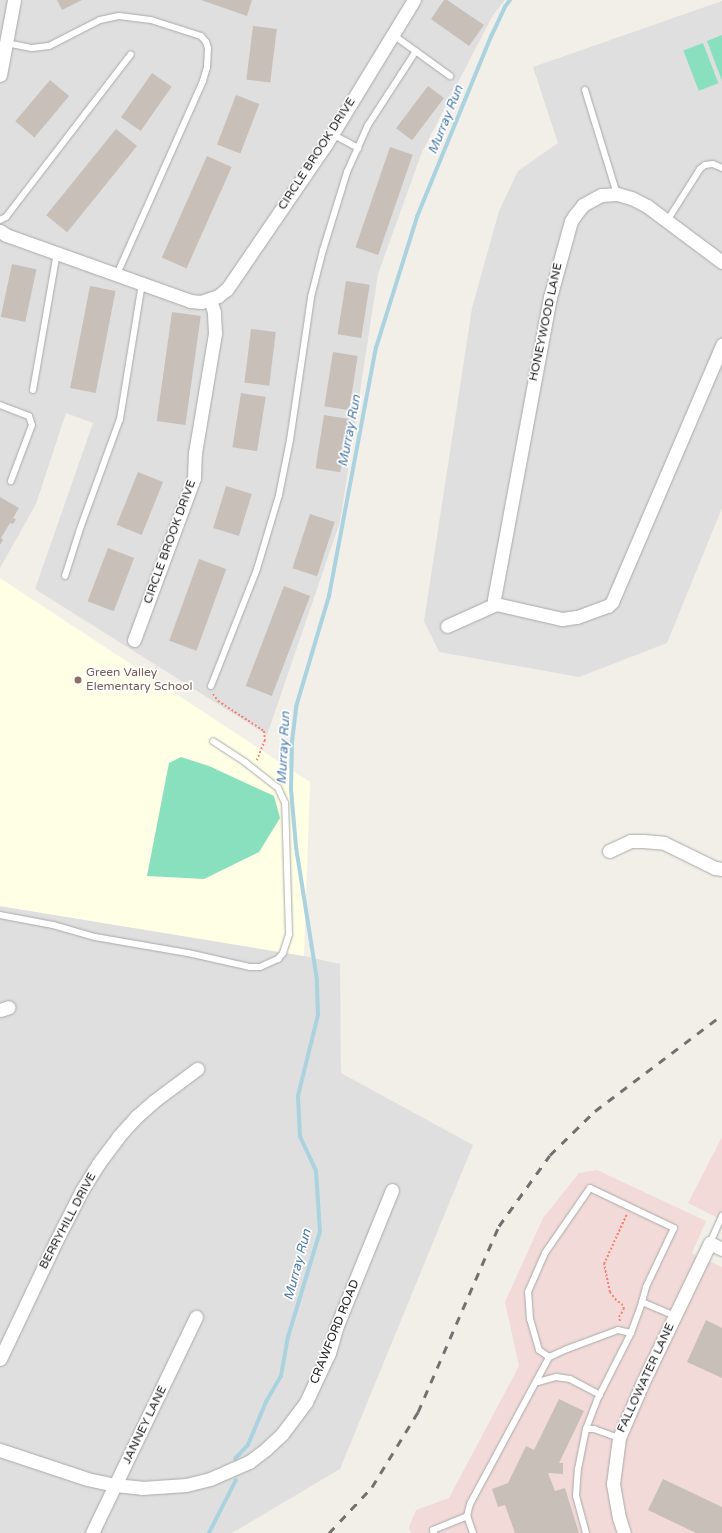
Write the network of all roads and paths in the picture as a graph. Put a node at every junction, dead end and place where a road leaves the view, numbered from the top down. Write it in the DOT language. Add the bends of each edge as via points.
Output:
graph roads {
  1 [pos="14,0"];
  2 [pos="414,0"];
  3 [pos="392,34"];
  4 [pos="6,43"];
  5 [pos="416,51"];
  6 [pos="132,54"];
  7 [pos="0,75"];
  8 [pos="450,76"];
  9 [pos="585,90"];
  10 [pos="332,134"];
  11 [pos="358,148"];
  12 [pos="722,168"];
  13 [pos="618,194"];
  14 [pos="0,220"];
  15 [pos="668,221"];
  16 [pos="0,231"];
  17 [pos="57,254"];
  18 [pos="722,262"];
  19 [pos="117,274"];
  20 [pos="142,283"];
  21 [pos="210,300"];
  22 [pos="722,345"];
  23 [pos="33,390"];
  24 [pos="0,405"];
  25 [pos="11,482"];
  26 [pos="65,576"];
  27 [pos="496,604"];
  28 [pos="447,626"];
  29 [pos="134,640"];
  30 [pos="211,686"];
  31 [pos="213,741"];
  32 [pos="252,767"];
  33 [pos="609,851"];
  34 [pos="722,869"];
  35 [pos="0,916"];
  36 [pos="197,1069"];
  37 [pos="392,1190"];
  38 [pos="630,1207"];
  39 [pos="722,1216"];
  40 [pos="716,1246"];
  41 [pos="642,1302"];
  42 [pos="675,1316"];
  43 [pos="196,1317"];
  44 [pos="618,1330"];
  45 [pos="631,1333"];
  46 [pos="550,1357"];
  47 [pos="0,1359"];
  48 [pos="538,1382"];
  49 [pos="600,1395"];
  50 [pos="586,1429"];
  51 [pos="619,1438"];
  52 [pos="0,1450"];
  53 [pos="115,1485"];
  54 [pos="467,1516"];
  55 [pos="92,1533"];
  56 [pos="434,1533"];
  57 [pos="473,1533"];
  58 [pos="586,1533"];
  59 [pos="624,1533"];
  1 -- 4 [label="street"];
  2 -- 3 [label="street, CIRCLE BROOK DRIVE"];
  3 -- 5 [label="lane"];
  3 -- 10 [label="street, CIRCLE BROOK DRIVE"];
  4 -- 7 [label="street"];
  4 -- 19 [label="lane" via="32,48 50,46 100,20 119,16 151,20 201,36 206,42 207,66 203,81"];
  5 -- 8 [label="lane"];
  5 -- 11 [label="lane" via="368,124"];
  6 -- 14 [label="lane" via="6,217"];
  9 -- 13 [label="lane"];
  10 -- 11 [label="lane"];
  10 -- 21 [label="street, CIRCLE BROOK DRIVE" via="227,289"];
  11 -- 30 [label="lane" via="343,186 311,297 290,440 279,495 257,569"];
  12 -- 15 [label="lane" via="713,164 700,169"];
  13 -- 15 [label="street, HONEYWOOD LANE" via="647,206"];
  13 -- 27 [label="street, HONEYWOOD LANE" via="601,195 591,199 583,205 571,222 550,297 494,600"];
  15 -- 18 [label="street, HONEYWOOD LANE"];
  16 -- 17 [label="street, CIRCLE BROOK DRIVE"];
  17 -- 19 [label="street, CIRCLE BROOK DRIVE"];
  17 -- 23 [label="lane"];
  19 -- 20 [label="street, CIRCLE BROOK DRIVE"];
  20 -- 21 [label="street, CIRCLE BROOK DRIVE" via="190,302"];
  20 -- 26 [label="lane" via="120,419"];
  21 -- 29 [label="street, CIRCLE BROOK DRIVE" via="214,312 215,333 195,453 194,478"];
  22 -- 27 [label="street" via="612,602 608,606 577,617 562,619"];
  24 -- 25 [label="lane" via="29,416 32,425"];
  27 -- 28 [label="street"];
  30 -- 32 [label="path" via="218,701 264,731 264,746"];
  31 -- 32 [label="lane"];
  32 -- 35 [label="lane" via="278,788 285,803 289,934 283,953 271,963 250,967"];
  33 -- 34 [label="street" via="630,841 664,843"];
  36 -- 47 [label="street, BERRYHILL DRIVE" via="137,1116 98,1164 56,1241"];
  37 -- 53 [label="street, CRAWFORD ROAD" via="336,1328 323,1368 306,1402 282,1434 248,1462 210,1479 162,1488"];
  38 -- 41 [label="lane" via="674,1228 649,1280"];
  38 -- 44 [label="path" via="604,1264 610,1292 624,1309 619,1317"];
  38 -- 46 [label="lane" via="590,1188 545,1253 528,1292 528,1310 539,1350"];
  39 -- 40 [label="lane"];
  40 -- 42 [label="street, FALLOWATER LANE"];
  41 -- 42 [label="lane"];
  41 -- 45 [label="lane"];
  42 -- 51 [label="street, FALLOWATER LANE"];
  43 -- 53 [label="street, JANNEY LANE"];
  44 -- 45 [label="lane"];
  44 -- 46 [label="lane"];
  45 -- 49 [label="lane"];
  46 -- 48 [label="lane"];
  48 -- 49 [label="lane" via="556,1377 570,1379"];
  48 -- 54 [label="lane" via="470,1504"];
  49 -- 50 [label="lane"];
  50 -- 51 [label="lane" via="594,1429"];
  50 -- 58 [label="lane" via="578,1469 576,1496"];
  51 -- 59 [label="street, FALLOWATER LANE" via="613,1484"];
  52 -- 53 [label="street, CRAWFORD ROAD" via="87,1479"];
  53 -- 55 [label="street, JANNEY LANE"];
  54 -- 56 [label="lane" via="433,1530"];
  54 -- 57 [label="lane"];
}
